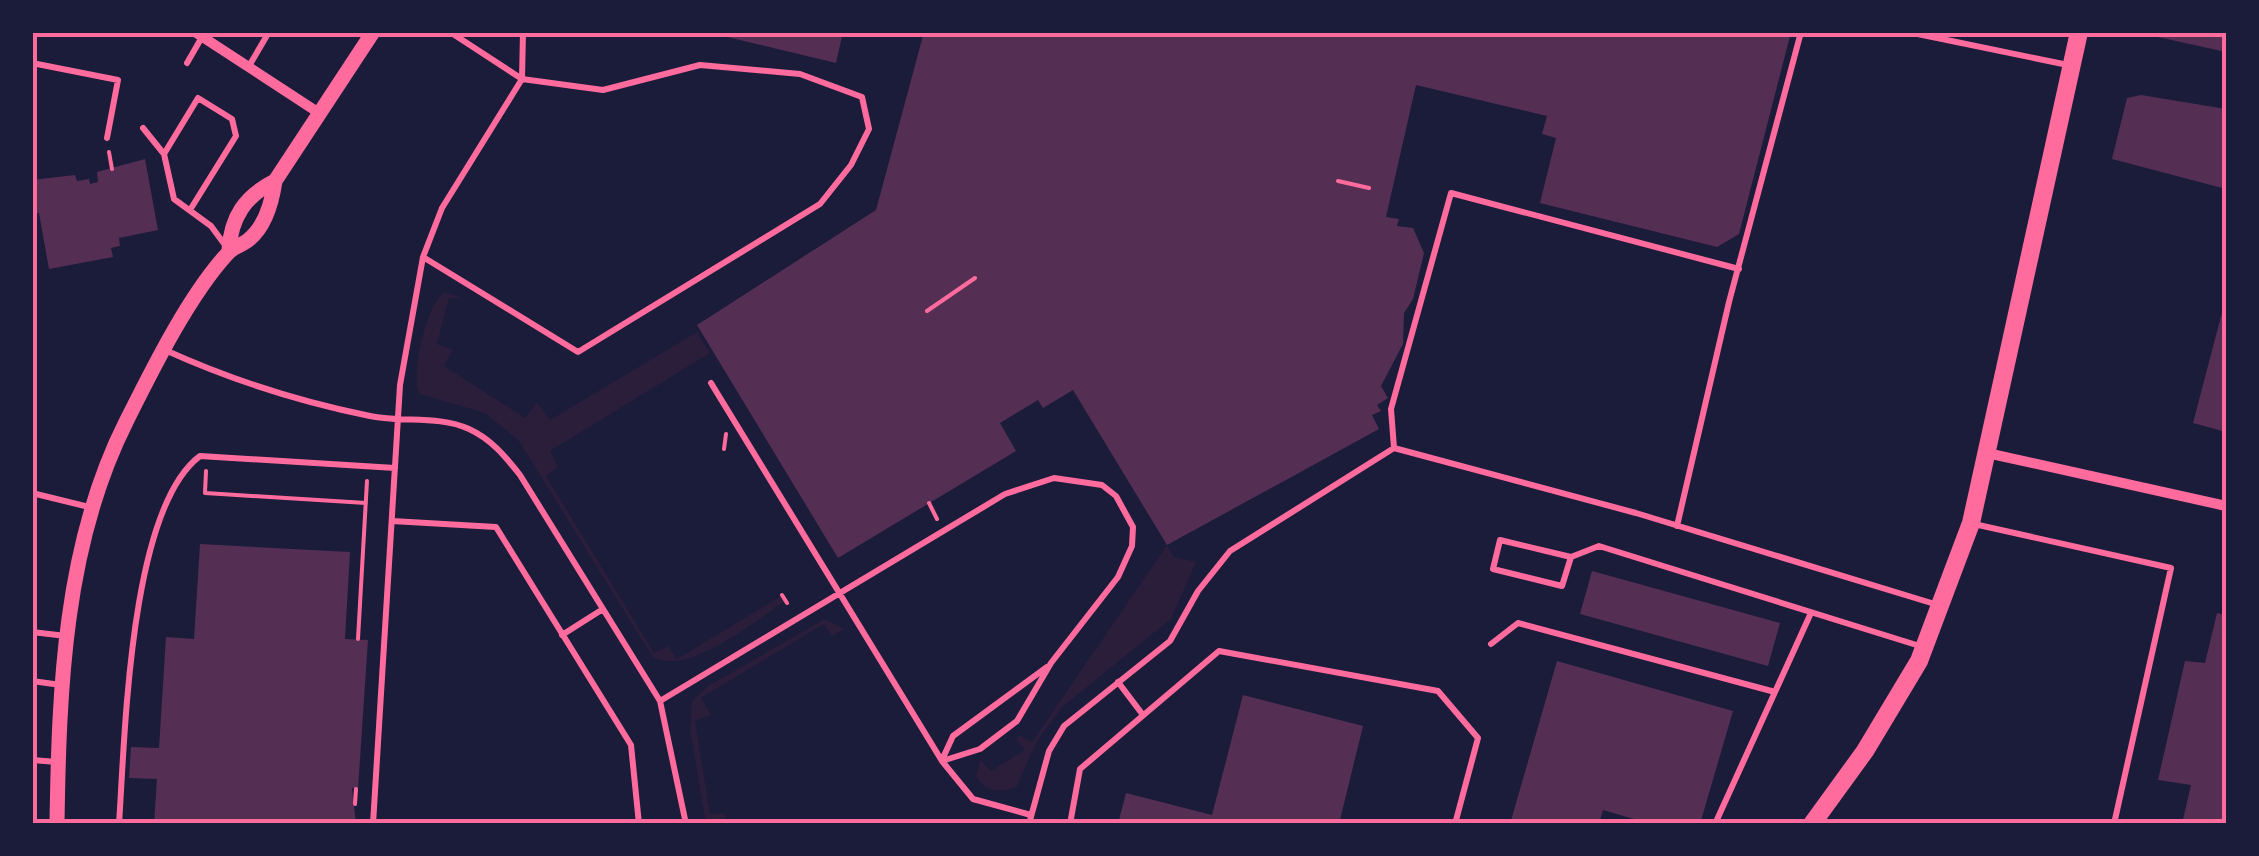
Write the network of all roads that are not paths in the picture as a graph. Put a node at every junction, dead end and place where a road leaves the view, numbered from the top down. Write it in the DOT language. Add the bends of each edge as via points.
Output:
graph roads {
  1 [pos="269,32"];
  2 [pos="373,32"];
  3 [pos="450,32"];
  4 [pos="522,32"];
  5 [pos="1800,32"];
  6 [pos="1908,32"];
  7 [pos="2079,32"];
  8 [pos="199,35"];
  9 [pos="32,63"];
  10 [pos="187,63"];
  11 [pos="2072,66"];
  12 [pos="248,68"];
  13 [pos="522,79"];
  14 [pos="319,113"];
  15 [pos="144,128"];
  16 [pos="107,138"];
  17 [pos="164,154"];
  18 [pos="274,181"];
  19 [pos="190,210"];
  20 [pos="229,250"];
  21 [pos="424,256"];
  22 [pos="1738,269"];
  23 [pos="164,350"];
  24 [pos="711,383"];
  25 [pos="398,418"];
  26 [pos="1394,448"];
  27 [pos="1986,453"];
  28 [pos="395,468"];
  29 [pos="32,493"];
  30 [pos="2226,506"];
  31 [pos="94,508"];
  32 [pos="392,521"];
  33 [pos="1971,524"];
  34 [pos="1678,526"];
  35 [pos="1571,556"];
  36 [pos="835,592"];
  37 [pos="1942,607"];
  38 [pos="602,609"];
  39 [pos="1810,615"];
  40 [pos="32,632"];
  41 [pos="562,635"];
  42 [pos="68,636"];
  43 [pos="1491,644"];
  44 [pos="1925,648"];
  45 [pos="1051,663"];
  46 [pos="32,681"];
  47 [pos="1118,682"];
  48 [pos="62,685"];
  49 [pos="1775,692"];
  50 [pos="660,702"];
  51 [pos="1143,716"];
  52 [pos="32,760"];
  53 [pos="942,761"];
  54 [pos="58,762"];
  55 [pos="1030,819"];
  56 [pos="56,824"];
  57 [pos="120,824"];
  58 [pos="374,824"];
  59 [pos="639,824"];
  60 [pos="686,824"];
  61 [pos="1070,824"];
  62 [pos="1455,824"];
  63 [pos="1714,824"];
  64 [pos="1812,824"];
  65 [pos="2114,824"];
  1 -- 12 [label="lane"];
  2 -- 14 [label="street"];
  3 -- 13 [label="lane"];
  4 -- 13 [label="lane"];
  5 -- 22 [label="lane"];
  6 -- 11 [label="lane"];
  7 -- 11 [label="main road"];
  8 -- 10 [label="lane"];
  8 -- 12 [label="street"];
  9 -- 16 [label="lane" via="118,80"];
  11 -- 27 [label="main road"];
  12 -- 14 [label="street"];
  13 -- 21 [label="lane" via="442,208"];
  13 -- 21 [label="lane" via="603,90 700,66 800,74 862,97 869,129 820,204 578,352"];
  14 -- 18 [label="street"];
  15 -- 17 [label="lane"];
  17 -- 19 [label="lane" via="174,199"];
  17 -- 19 [label="lane" via="198,98 232,119 236,136"];
  18 -- 20 [label="street" via="272,206 256,231"];
  18 -- 20 [label="street" via="253,192 230,226"];
  19 -- 20 [label="lane"];
  20 -- 23 [label="street"];
  21 -- 25 [label="lane"];
  22 -- 26 [label="lane" via="1451,192 1391,409"];
  22 -- 34 [label="lane"];
  23 -- 25 [label="lane" via="216,373 372,417"];
  23 -- 31 [label="street" via="124,426"];
  24 -- 36 [label="lane"];
  25 -- 28 [label="lane"];
  25 -- 38 [label="lane" via="468,428 497,447"];
  26 -- 34 [label="lane"];
  26 -- 47 [label="lane" via="1230,551 1170,641"];
  27 -- 30 [label="street"];
  27 -- 33 [label="main road"];
  28 -- 32 [label="lane"];
  28 -- 57 [label="lane" via="207,457 175,481 150,558 128,682"];
  29 -- 31 [label="lane"];
  31 -- 42 [label="street"];
  32 -- 41 [label="lane" via="496,528"];
  32 -- 58 [label="lane"];
  33 -- 37 [label="main road"];
  33 -- 65 [label="lane" via="2172,568"];
  34 -- 37 [label="lane"];
  35 -- 35 [label="lane" via="1500,540 1493,569 1562,586"];
  35 -- 39 [label="lane" via="1599,546"];
  36 -- 45 [label="lane" via="1005,494 1054,478 1102,484 1121,504 1132,546 1118,577"];
  36 -- 50 [label="lane"];
  36 -- 53 [label="lane"];
  37 -- 44 [label="main road"];
  38 -- 41 [label="lane"];
  38 -- 50 [label="lane"];
  39 -- 44 [label="lane"];
  39 -- 49 [label="lane"];
  40 -- 42 [label="lane"];
  41 -- 59 [label="lane" via="630,745"];
  42 -- 48 [label="street"];
  43 -- 49 [label="lane" via="1518,623"];
  44 -- 64 [label="main road" via="1895,705"];
  45 -- 53 [label="lane" via="954,736"];
  45 -- 53 [label="lane" via="1016,722 980,749"];
  46 -- 48 [label="lane"];
  47 -- 51 [label="lane"];
  47 -- 55 [label="lane" via="1064,726 1049,751"];
  48 -- 54 [label="street"];
  49 -- 63 [label="lane"];
  50 -- 60 [label="lane"];
  51 -- 61 [label="lane" via="1080,769"];
  51 -- 62 [label="lane" via="1219,651 1438,691 1478,738"];
  52 -- 54 [label="lane"];
  53 -- 55 [label="lane" via="973,799"];
  54 -- 56 [label="street"];
}
